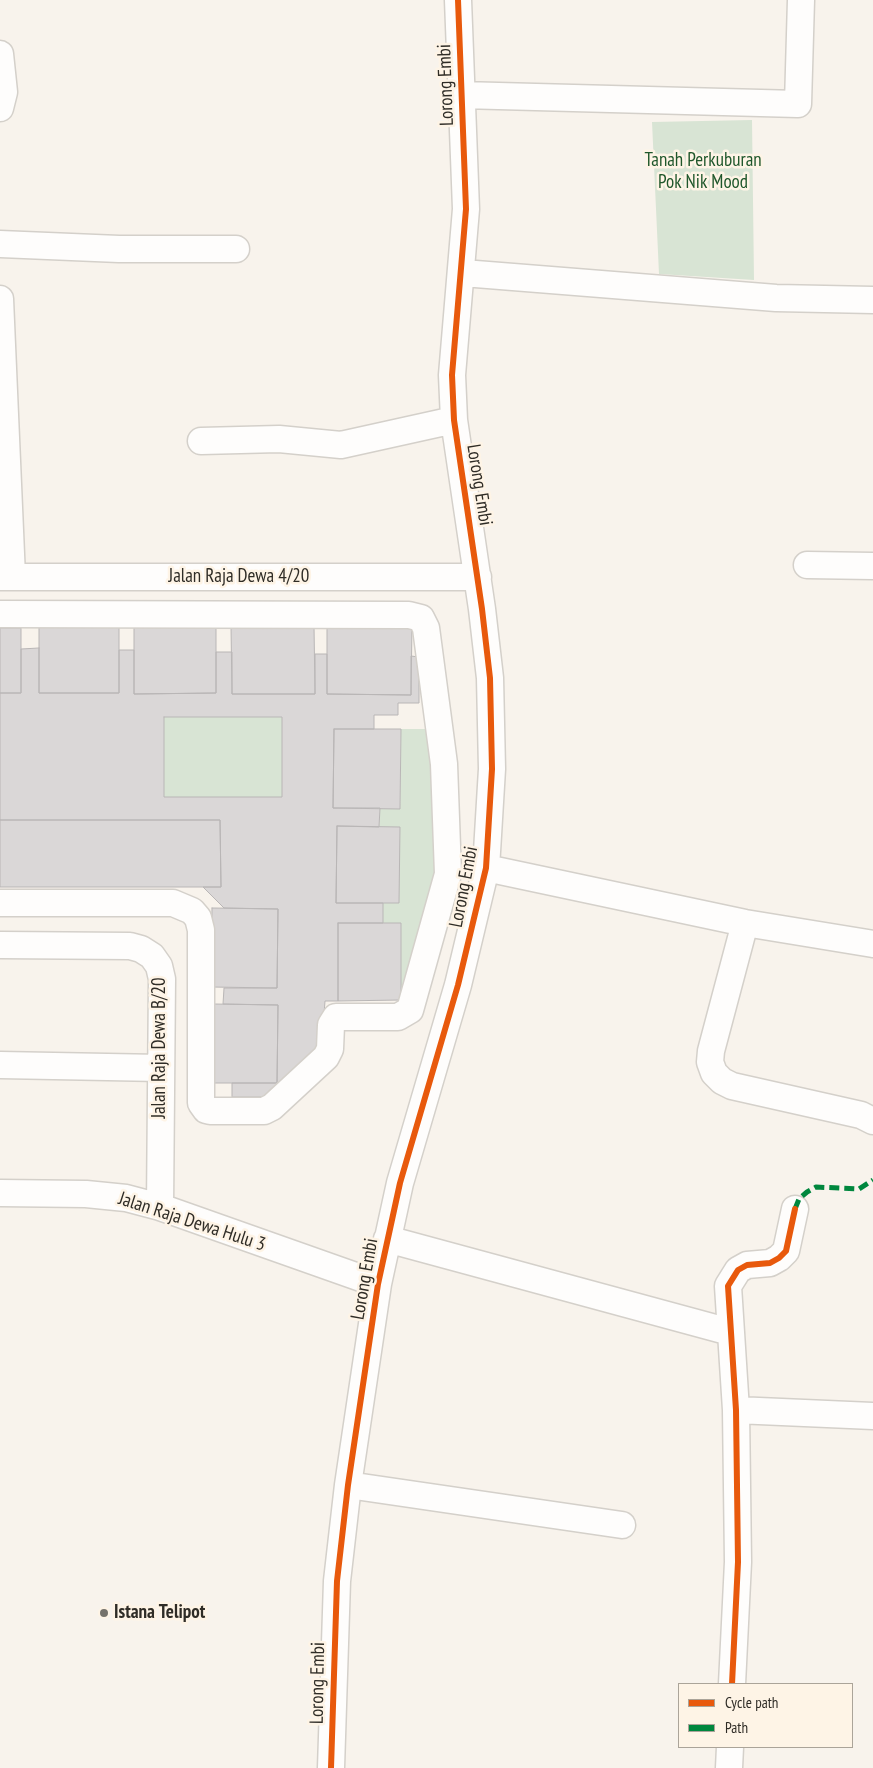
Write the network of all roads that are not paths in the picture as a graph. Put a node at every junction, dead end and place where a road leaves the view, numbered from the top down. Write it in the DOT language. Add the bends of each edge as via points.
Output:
graph roads {
  1 [pos="458,0"];
  2 [pos="801,0"];
  3 [pos="0,54"];
  4 [pos="461,95"];
  5 [pos="0,108"];
  6 [pos="0,244"];
  7 [pos="236,249"];
  8 [pos="462,272"];
  9 [pos="0,299"];
  10 [pos="873,300"];
  11 [pos="454,420"];
  12 [pos="200,441"];
  13 [pos="5,530"];
  14 [pos="806,565"];
  15 [pos="873,566"];
  16 [pos="6,577"];
  17 [pos="478,577"];
  18 [pos="0,614"];
  19 [pos="486,868"];
  20 [pos="0,903"];
  21 [pos="745,922"];
  22 [pos="0,944"];
  23 [pos="873,944"];
  24 [pos="0,1065"];
  25 [pos="161,1068"];
  26 [pos="873,1121"];
  27 [pos="0,1193"];
  28 [pos="160,1207"];
  29 [pos="795,1209"];
  30 [pos="387,1239"];
  31 [pos="378,1284"];
  32 [pos="730,1332"];
  33 [pos="736,1410"];
  34 [pos="873,1416"];
  35 [pos="348,1484"];
  36 [pos="622,1525"];
  37 [pos="732,1683"];
  38 [pos="730,1748"];
  39 [pos="331,1768"];
  40 [pos="729,1768"];
  1 -- 4 [label="street, Lorong Embi"];
  2 -- 4 [label="street" via="798,104"];
  3 -- 5 [label="street" via="4,92"];
  4 -- 8 [label="street, Lorong Embi" via="466,209"];
  6 -- 7 [label="street"];
  8 -- 10 [label="street" via="776,298"];
  8 -- 11 [label="street, Lorong Embi" via="452,375"];
  9 -- 13 [label="street"];
  11 -- 12 [label="street" via="341,445 279,439"];
  11 -- 17 [label="street, Lorong Embi"];
  13 -- 16 [label="street"];
  14 -- 15 [label="street"];
  16 -- 17 [label="street, Jalan Raja Dewa 4/20"];
  17 -- 19 [label="street, Lorong Embi" via="490,678 492,769"];
  18 -- 20 [label="street" via="409,615 421,618 426,628 444,764 448,860 446,888 410,1010 398,1017 336,1017 331,1025 330,1049 326,1057 264,1111 210,1111 201,1103 201,930 192,911 172,903"];
  19 -- 21 [label="street"];
  19 -- 30 [label="street, Lorong Embi" via="458,985 400,1183"];
  21 -- 23 [label="street"];
  21 -- 26 [label="street" via="711,1051 714,1073 732,1086 861,1115"];
  22 -- 25 [label="street, Jalan Raja Dewa B/20" via="130,946 152,956 162,978"];
  24 -- 25 [label="street"];
  25 -- 28 [label="street, Jalan Raja Dewa B/20"];
  27 -- 28 [label="street, Jalan Raja Dewa Hulu 3" via="107,1195"];
  28 -- 31 [label="street, Jalan Raja Dewa Hulu 3"];
  29 -- 32 [label="street" via="786,1251 770,1263 747,1265 732,1278 728,1286"];
  30 -- 31 [label="street, Lorong Embi"];
  30 -- 32 [label="street"];
  31 -- 35 [label="street, Lorong Embi"];
  32 -- 33 [label="street"];
  33 -- 34 [label="street"];
  33 -- 37 [label="street" via="738,1562"];
  35 -- 36 [label="street"];
  35 -- 39 [label="street, Lorong Embi" via="335,1602"];
  38 -- 40 [label="street"];
}
